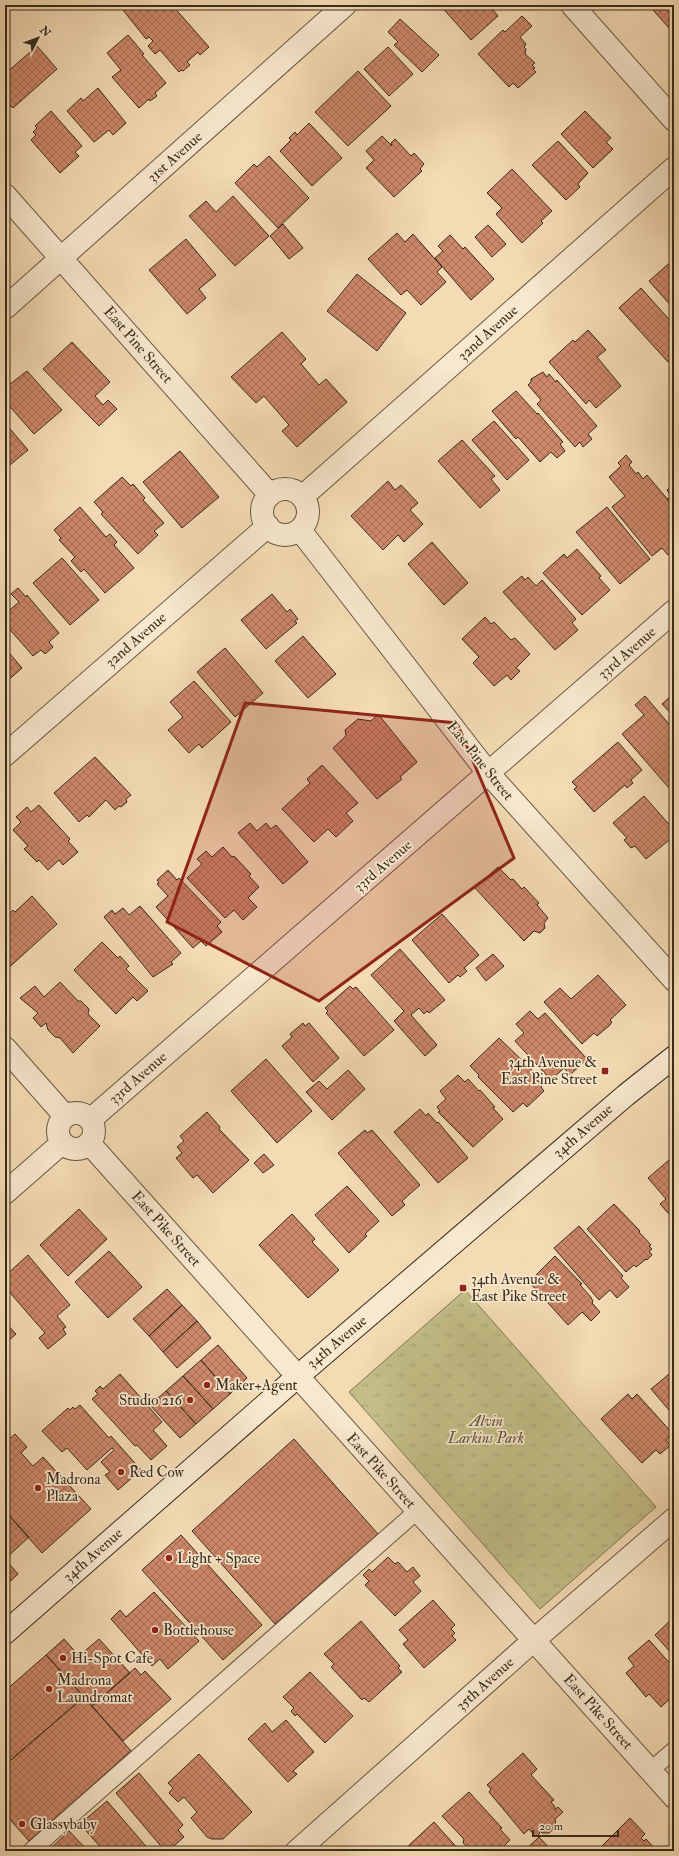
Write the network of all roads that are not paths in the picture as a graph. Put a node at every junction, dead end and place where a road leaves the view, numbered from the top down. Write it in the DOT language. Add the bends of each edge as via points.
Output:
graph roads {
  1 [pos="344,5"];
  2 [pos="572,5"];
  3 [pos="674,120"];
  4 [pos="674,168"];
  5 [pos="5,195"];
  6 [pos="61,258"];
  7 [pos="5,308"];
  8 [pos="270,495"];
  9 [pos="302,497"];
  10 [pos="268,526"];
  11 [pos="300,530"];
  12 [pos="674,612"];
  13 [pos="5,755"];
  14 [pos="489,774"];
  15 [pos="674,980"];
  16 [pos="5,1048"];
  17 [pos="674,1057"];
  18 [pos="65,1116"];
  19 [pos="90,1120"];
  20 [pos="62,1143"];
  21 [pos="89,1143"];
  22 [pos="5,1193"];
  23 [pos="297,1377"];
  24 [pos="417,1511"];
  25 [pos="674,1519"];
  26 [pos="5,1633"];
  27 [pos="534,1640"];
  28 [pos="674,1750"];
  29 [pos="651,1770"];
  30 [pos="674,1797"];
  31 [pos="31,1851"];
  32 [pos="297,1851"];
  1 -- 6 [label="street, 31st Avenue"];
  2 -- 3 [label="street"];
  4 -- 9 [label="street, 32nd Avenue"];
  5 -- 6 [label="street, East Pine Street"];
  6 -- 7 [label="street, 31st Avenue"];
  6 -- 8 [label="street, East Pine Street"];
  8 -- 9 [label="street" via="279,490 287,490 294,491"];
  8 -- 10 [label="street" via="263,506 262,514"];
  9 -- 11 [label="street" via="308,514"];
  10 -- 11 [label="street" via="275,533 283,535"];
  10 -- 13 [label="street, 32nd Avenue"];
  11 -- 14 [label="street, East Pine Street"];
  12 -- 14 [label="street, 33rd Avenue"];
  14 -- 15 [label="street, East Pine Street"];
  14 -- 19 [label="street, 33rd Avenue"];
  16 -- 18 [label="street"];
  17 -- 23 [label="street, 34th Avenue" via="626,1095"];
  18 -- 19 [label="street" via="78,1113 84,1114"];
  18 -- 20 [label="street" via="58,1129"];
  19 -- 21 [label="street" via="94,1135"];
  20 -- 21 [label="street" via="75,1149 81,1149"];
  20 -- 22 [label="street"];
  21 -- 23 [label="street, East Pike Street"];
  23 -- 24 [label="street, East Pike Street"];
  23 -- 26 [label="street, 34th Avenue"];
  24 -- 27 [label="street, East Pike Street"];
  24 -- 31 [label="lane"];
  25 -- 27 [label="street, 35th Avenue"];
  27 -- 29 [label="street, East Pike Street"];
  27 -- 32 [label="street, 35th Avenue"];
  28 -- 29 [label="lane"];
  29 -- 30 [label="street, East Pike Street"];
}
